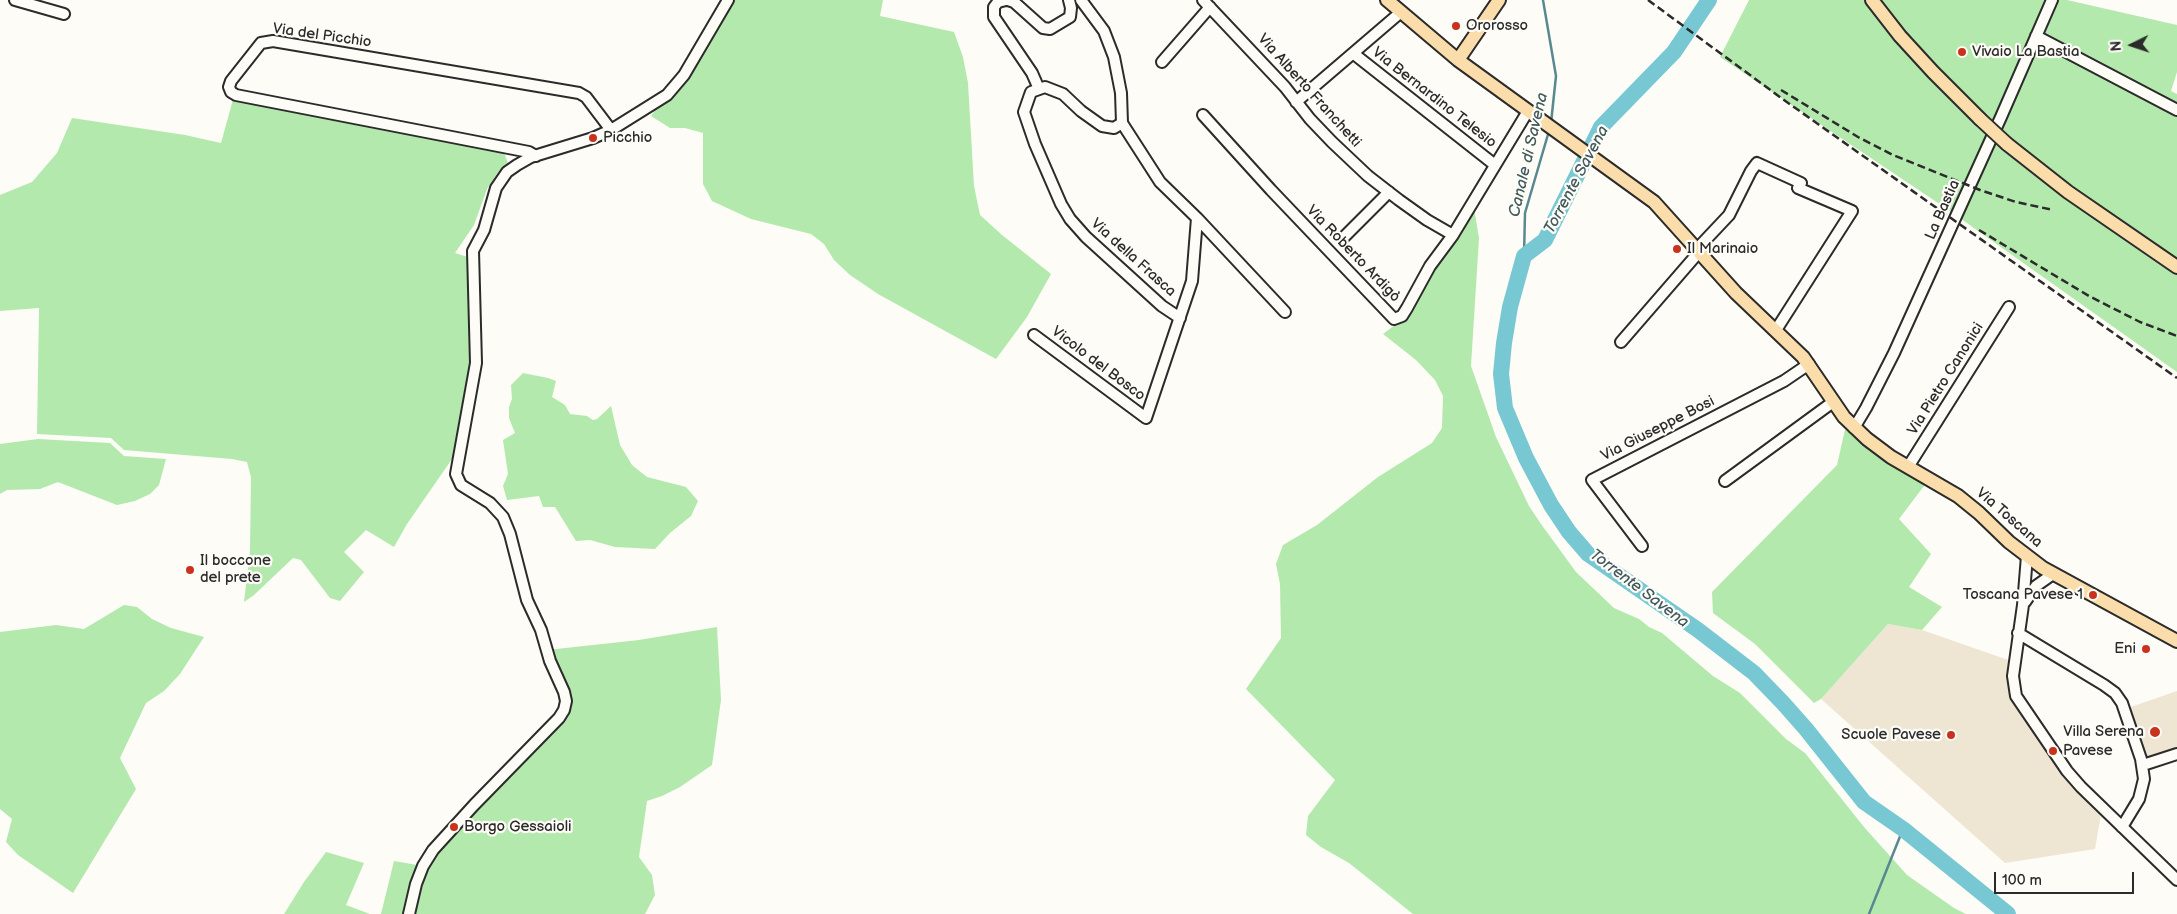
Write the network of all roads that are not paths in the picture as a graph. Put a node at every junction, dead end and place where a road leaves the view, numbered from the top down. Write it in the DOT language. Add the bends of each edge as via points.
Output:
graph roads {
  1 [pos="15,0"];
  2 [pos="728,0"];
  3 [pos="1007,0"];
  4 [pos="1069,0"];
  5 [pos="1081,0"];
  6 [pos="1387,0"];
  7 [pos="1499,0"];
  8 [pos="1872,0"];
  9 [pos="2052,0"];
  10 [pos="1207,3"];
  11 [pos="1401,12"];
  12 [pos="64,14"];
  13 [pos="2036,36"];
  14 [pos="1354,54"];
  15 [pos="1458,60"];
  16 [pos="1162,62"];
  17 [pos="1039,89"];
  18 [pos="1296,102"];
  19 [pos="2177,110"];
  20 [pos="1528,112"];
  21 [pos="1203,115"];
  22 [pos="1122,123"];
  23 [pos="611,130"];
  24 [pos="536,156"];
  25 [pos="1495,165"];
  26 [pos="1388,192"];
  27 [pos="1197,218"];
  28 [pos="1453,235"];
  29 [pos="1343,238"];
  30 [pos="1698,251"];
  31 [pos="2177,267"];
  32 [pos="2009,307"];
  33 [pos="1285,312"];
  34 [pos="1180,318"];
  35 [pos="1776,330"];
  36 [pos="1034,335"];
  37 [pos="1621,342"];
  38 [pos="1809,364"];
  39 [pos="1833,402"];
  40 [pos="1854,428"];
  41 [pos="1908,467"];
  42 [pos="1726,481"];
  43 [pos="1642,546"];
  44 [pos="2026,556"];
  45 [pos="2053,574"];
  46 [pos="2023,604"];
  47 [pos="2018,633"];
  48 [pos="2177,641"];
  49 [pos="2177,754"];
  50 [pos="2143,765"];
  51 [pos="2122,827"];
  52 [pos="2177,880"];
  53 [pos="409,914"];
  1 -- 12 [label="street"];
  2 -- 23 [label="street" via="676,86 649,108"];
  3 -- 4 [label="street" via="1014,2 1043,28 1050,29 1070,17"];
  3 -- 17 [label="street" via="998,2 994,7 994,17 1032,73"];
  5 -- 22 [label="street" via="1104,32 1114,57 1121,93"];
  6 -- 11 [label="main road, Via Toscana"];
  7 -- 15 [label="main road"];
  8 -- 31 [label="main road, bridge" via="1926,65 2007,144 2068,192"];
  9 -- 13 [label="street, La Bastia"];
  10 -- 16 [label="street, Via Alberto Franchetti"];
  10 -- 18 [label="street, Via Alberto Franchetti"];
  11 -- 14 [label="street"];
  11 -- 15 [label="main road, Via Toscana"];
  13 -- 19 [label="street"];
  13 -- 40 [label="street, La Bastia" via="1894,353"];
  14 -- 18 [label="street"];
  14 -- 25 [label="street, Via Bernardino Telesio"];
  15 -- 20 [label="main road, Via Toscana"];
  17 -- 22 [label="street" via="1051,88 1063,94 1102,126 1114,128"];
  17 -- 34 [label="street, Via della Frasca" via="1031,92 1024,112 1035,144 1070,219 1162,306"];
  18 -- 26 [label="street, Via Alberto Franchetti" via="1332,142"];
  20 -- 25 [label="street, Via Roberto Ardigò"];
  20 -- 30 [label="main road, Via Toscana" via="1638,190"];
  21 -- 28 [label="street, Via Roberto Ardigò" via="1394,319 1402,316 1430,266"];
  22 -- 27 [label="street" via="1160,182"];
  23 -- 24 [label="street"];
  23 -- 24 [label="street, Via del Picchio" via="586,97 579,93 273,41 261,43 229,87 236,95 529,152"];
  24 -- 53 [label="street" via="517,165 500,180 484,230 472,250 476,363 456,474 461,485 497,509 503,517 527,600 566,701 559,718 433,850 416,884"];
  25 -- 28 [label="street, Via Roberto Ardigò"];
  26 -- 28 [label="street, Via Alberto Franchetti"];
  26 -- 29 [label="street"];
  27 -- 33 [label="street"];
  27 -- 34 [label="street, Vicolo del Bosco" via="1192,281"];
  30 -- 35 [label="main road, Via Toscana"];
  30 -- 35 [label="street" via="1728,215 1757,163 1800,183 1798,188 1852,211"];
  30 -- 37 [label="street"];
  32 -- 41 [label="street, Via Pietro Canonici"];
  34 -- 36 [label="street, Vicolo del Bosco" via="1146,418"];
  35 -- 38 [label="main road, Via Toscana"];
  38 -- 39 [label="main road, Via Toscana"];
  38 -- 43 [label="street, Via Giuseppe Bosi" via="1784,381 1592,480"];
  39 -- 40 [label="main road, Via Toscana"];
  39 -- 42 [label="street"];
  40 -- 41 [label="main road, Via Toscana"];
  41 -- 44 [label="main road, Via Toscana" via="1958,496"];
  44 -- 45 [label="main road, Via Toscana"];
  44 -- 46 [label="street"];
  45 -- 46 [label="street" via="2036,586"];
  45 -- 48 [label="main road, Via Toscana"];
  46 -- 47 [label="street"];
  47 -- 50 [label="street" via="2115,693 2122,702"];
  47 -- 51 [label="street" via="2013,686 2022,705 2067,771"];
  49 -- 50 [label="street"];
  50 -- 51 [label="street" via="2143,787"];
  51 -- 52 [label="street"];
}
